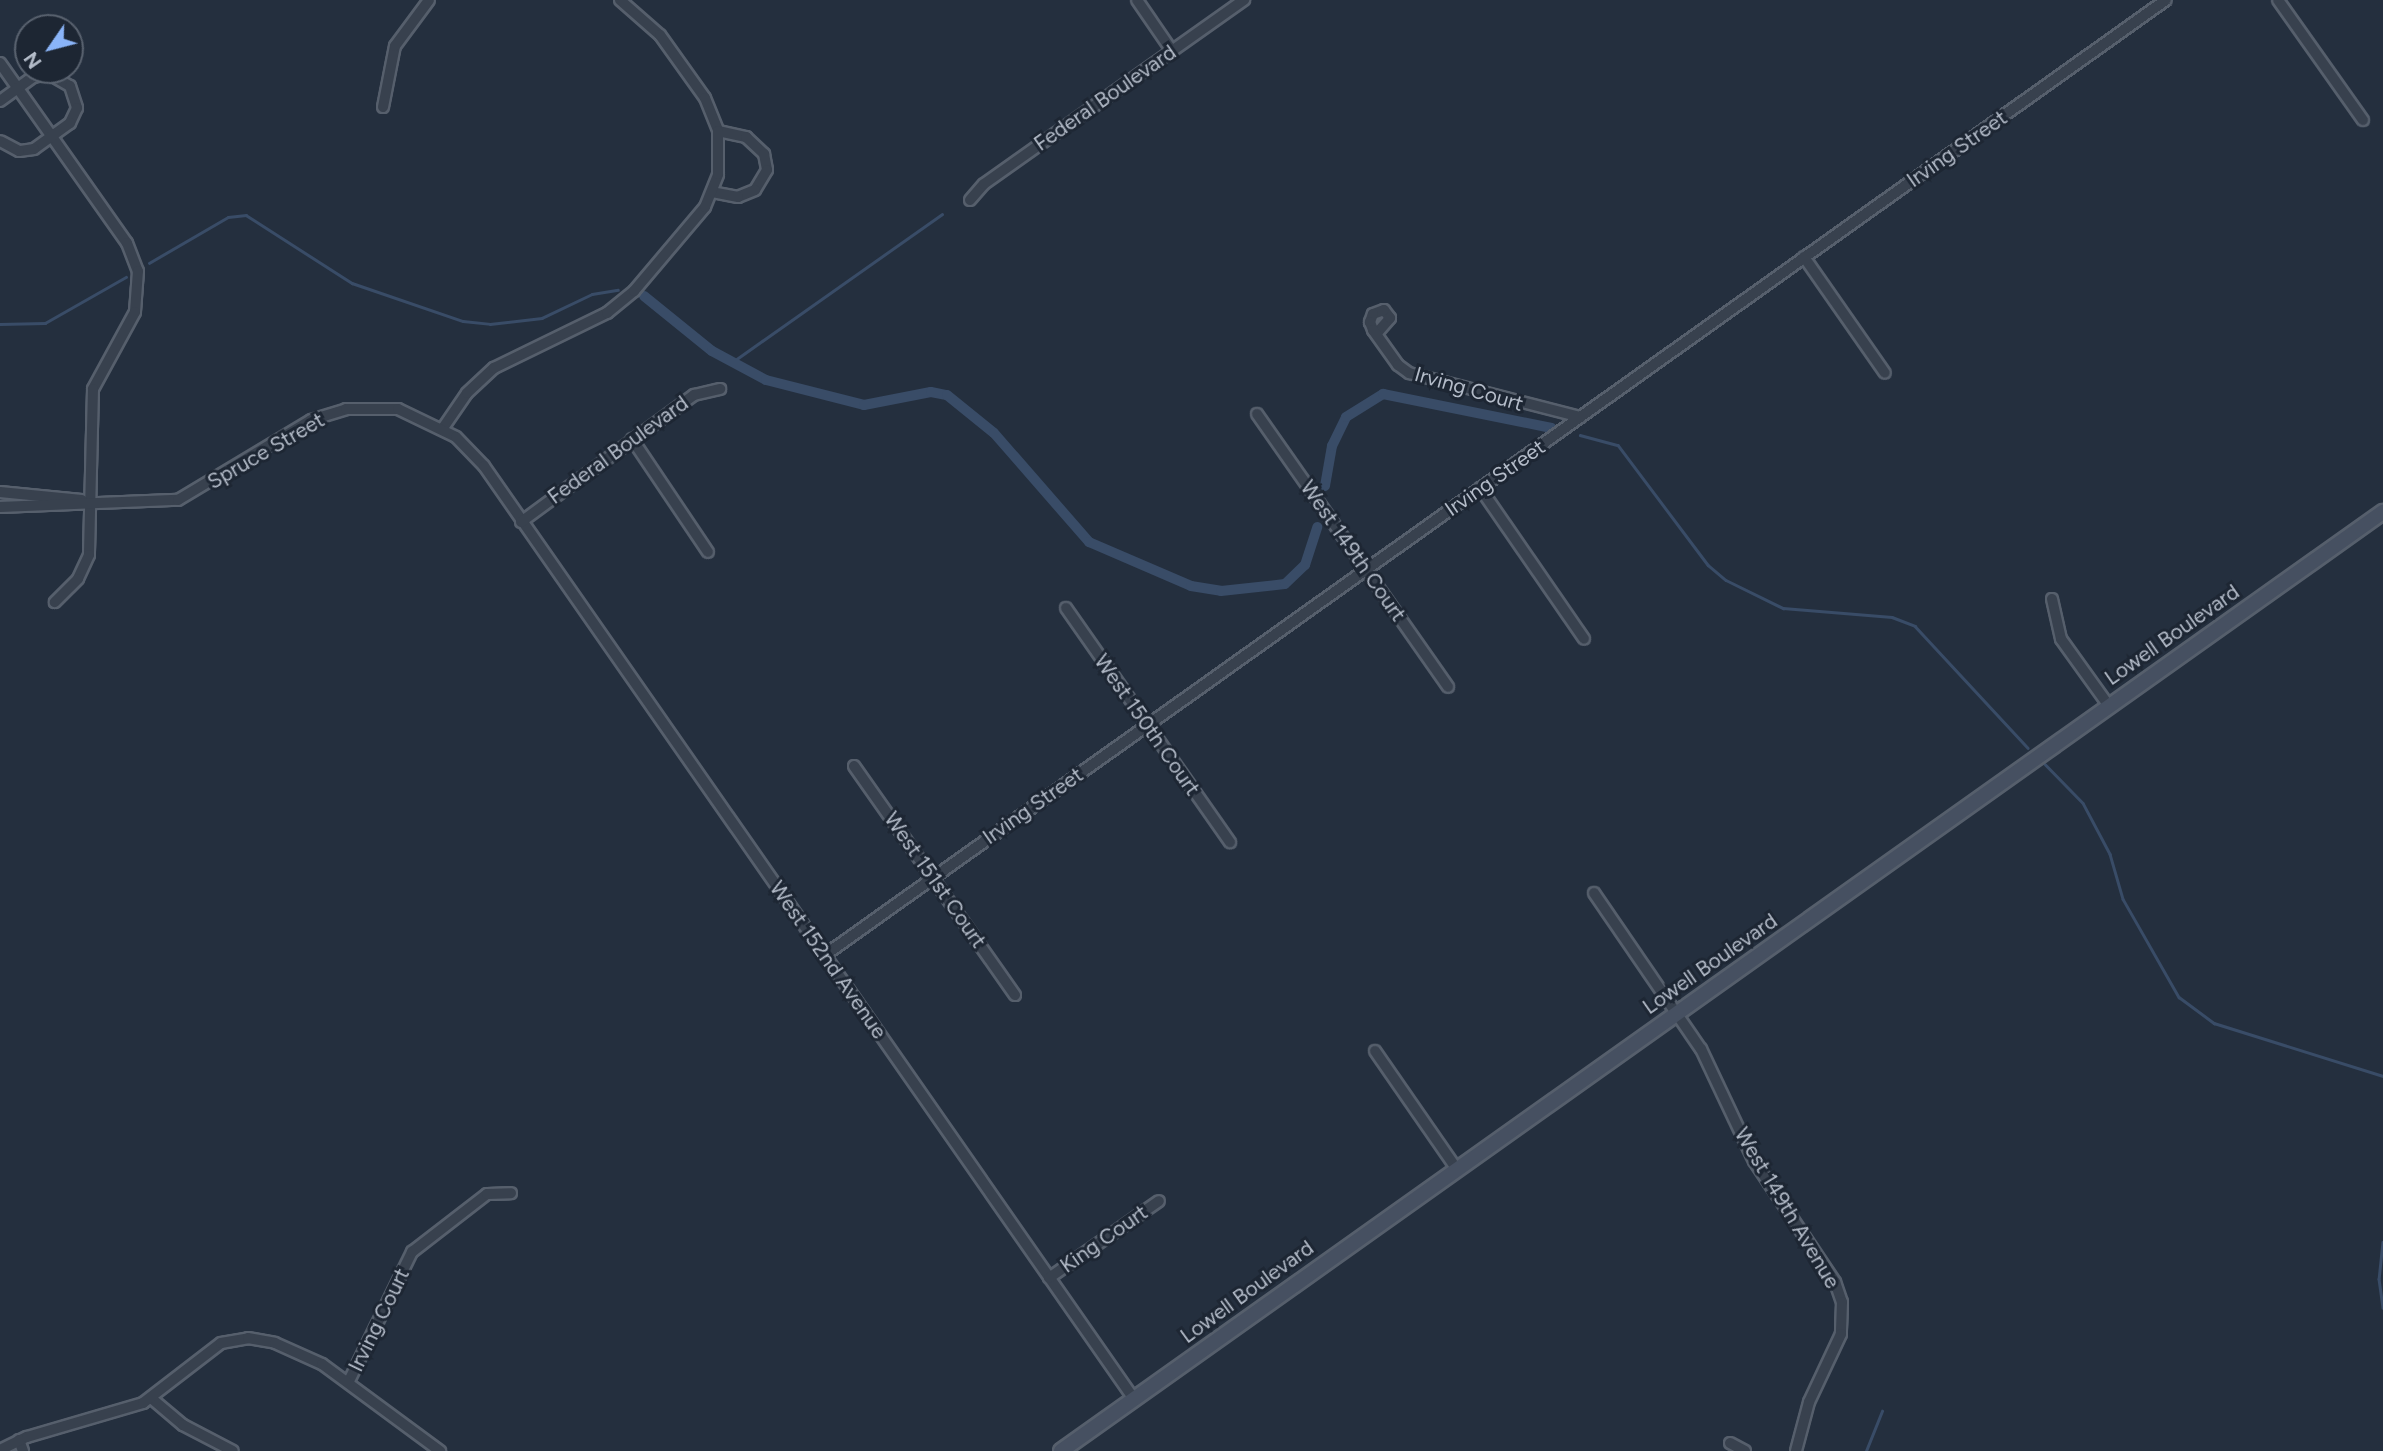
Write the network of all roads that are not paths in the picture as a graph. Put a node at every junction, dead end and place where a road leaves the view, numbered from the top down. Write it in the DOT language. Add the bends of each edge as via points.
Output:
graph roads {
  1 [pos="429,0"];
  2 [pos="620,0"];
  3 [pos="1137,0"];
  4 [pos="1244,0"];
  5 [pos="2166,0"];
  6 [pos="2278,0"];
  7 [pos="1172,51"];
  8 [pos="0,63"];
  9 [pos="17,87"];
  10 [pos="0,101"];
  11 [pos="383,107"];
  12 [pos="2363,120"];
  13 [pos="718,131"];
  14 [pos="53,137"];
  15 [pos="0,141"];
  16 [pos="712,192"];
  17 [pos="970,200"];
  18 [pos="1804,257"];
  19 [pos="1377,333"];
  20 [pos="1885,373"];
  21 [pos="720,389"];
  22 [pos="1257,414"];
  23 [pos="1580,417"];
  24 [pos="443,428"];
  25 [pos="632,439"];
  26 [pos="1480,488"];
  27 [pos="0,492"];
  28 [pos="89,502"];
  29 [pos="0,507"];
  30 [pos="2383,512"];
  31 [pos="522,522"];
  32 [pos="708,552"];
  33 [pos="1366,569"];
  34 [pos="2052,599"];
  35 [pos="55,602"];
  36 [pos="1066,608"];
  37 [pos="1584,639"];
  38 [pos="1448,687"];
  39 [pos="2109,706"];
  40 [pos="1147,725"];
  41 [pos="854,765"];
  42 [pos="1230,842"];
  43 [pos="933,878"];
  44 [pos="1594,893"];
  45 [pos="825,955"];
  46 [pos="1015,995"];
  47 [pos="1677,1013"];
  48 [pos="1375,1051"];
  49 [pos="1457,1168"];
  50 [pos="511,1193"];
  51 [pos="1159,1201"];
  52 [pos="1049,1278"];
  53 [pos="349,1381"];
  54 [pos="150,1398"];
  55 [pos="1134,1399"];
  56 [pos="19,1440"];
  57 [pos="1730,1443"];
  58 [pos="0,1450"];
  59 [pos="23,1451"];
  60 [pos="233,1451"];
  61 [pos="440,1451"];
  62 [pos="1061,1451"];
  63 [pos="1745,1451"];
  64 [pos="1796,1451"];
  1 -- 11 [label="street" via="395,46"];
  2 -- 13 [label="street" via="660,36 705,98"];
  3 -- 7 [label="street"];
  4 -- 7 [label="street, Federal Boulevard"];
  5 -- 18 [label="street, Irving Street"];
  6 -- 12 [label="street"];
  7 -- 17 [label="street, Federal Boulevard" via="984,184"];
  8 -- 9 [label="street"];
  9 -- 10 [label="street"];
  9 -- 14 [label="street"];
  9 -- 14 [label="street" via="49,74 71,86 75,116"];
  13 -- 16 [label="street" via="720,160"];
  13 -- 16 [label="street" via="754,141 764,154 767,170 761,184 747,195"];
  14 -- 15 [label="street" via="27,151"];
  14 -- 28 [label="street" via="127,243 138,271 135,312 93,389"];
  16 -- 24 [label="street" via="621,303 494,368 467,393"];
  18 -- 20 [label="street"];
  18 -- 23 [label="street, Irving Street"];
  19 -- 23 [label="street, Irving Court" via="1409,373"];
  21 -- 25 [label="street, Federal Boulevard" via="694,394"];
  22 -- 33 [label="street, West 149th Court"];
  23 -- 26 [label="street, Irving Street"];
  24 -- 28 [label="street, Spruce Street" via="398,409 346,409 311,420 178,500"];
  24 -- 31 [label="street, Spruce Street" via="478,458"];
  25 -- 31 [label="street, Federal Boulevard"];
  25 -- 32 [label="street"];
  26 -- 33 [label="street, Irving Street"];
  26 -- 37 [label="street"];
  27 -- 28 [label="street, Spruce Street" via="52,493"];
  28 -- 29 [label="street, Spruce Street"];
  28 -- 35 [label="street" via="91,542 85,567"];
  30 -- 39 [label="main road, Lowell Boulevard"];
  31 -- 45 [label="street, West 152nd Avenue"];
  33 -- 38 [label="street, West 149th Court"];
  33 -- 40 [label="street, Irving Street"];
  34 -- 39 [label="street" via="2062,639"];
  36 -- 40 [label="street, West 150th Court"];
  39 -- 47 [label="main road, Lowell Boulevard"];
  40 -- 42 [label="street, West 150th Court"];
  40 -- 43 [label="street, Irving Street"];
  41 -- 43 [label="street, West 151st Court"];
  43 -- 45 [label="street, Irving Street"];
  43 -- 46 [label="street, West 151st Court"];
  44 -- 47 [label="street"];
  45 -- 52 [label="street, West 152nd Avenue"];
  47 -- 49 [label="main road, Lowell Boulevard"];
  47 -- 64 [label="street, West 149th Avenue" via="1714,1072 1754,1161 1835,1282 1842,1302 1838,1347 1809,1402"];
  48 -- 49 [label="street"];
  49 -- 55 [label="main road, Lowell Boulevard"];
  50 -- 53 [label="street, Irving Court" via="487,1194 412,1252"];
  51 -- 52 [label="street, King Court"];
  52 -- 55 [label="street, West 152nd Avenue"];
  53 -- 54 [label="street" via="298,1352 247,1338 221,1343"];
  53 -- 61 [label="street"];
  54 -- 56 [label="street" via="115,1415"];
  54 -- 60 [label="street" via="183,1425"];
  55 -- 62 [label="main road, Lowell Boulevard"];
  56 -- 58 [label="street"];
  56 -- 59 [label="street"];
  57 -- 63 [label="street"];
}
